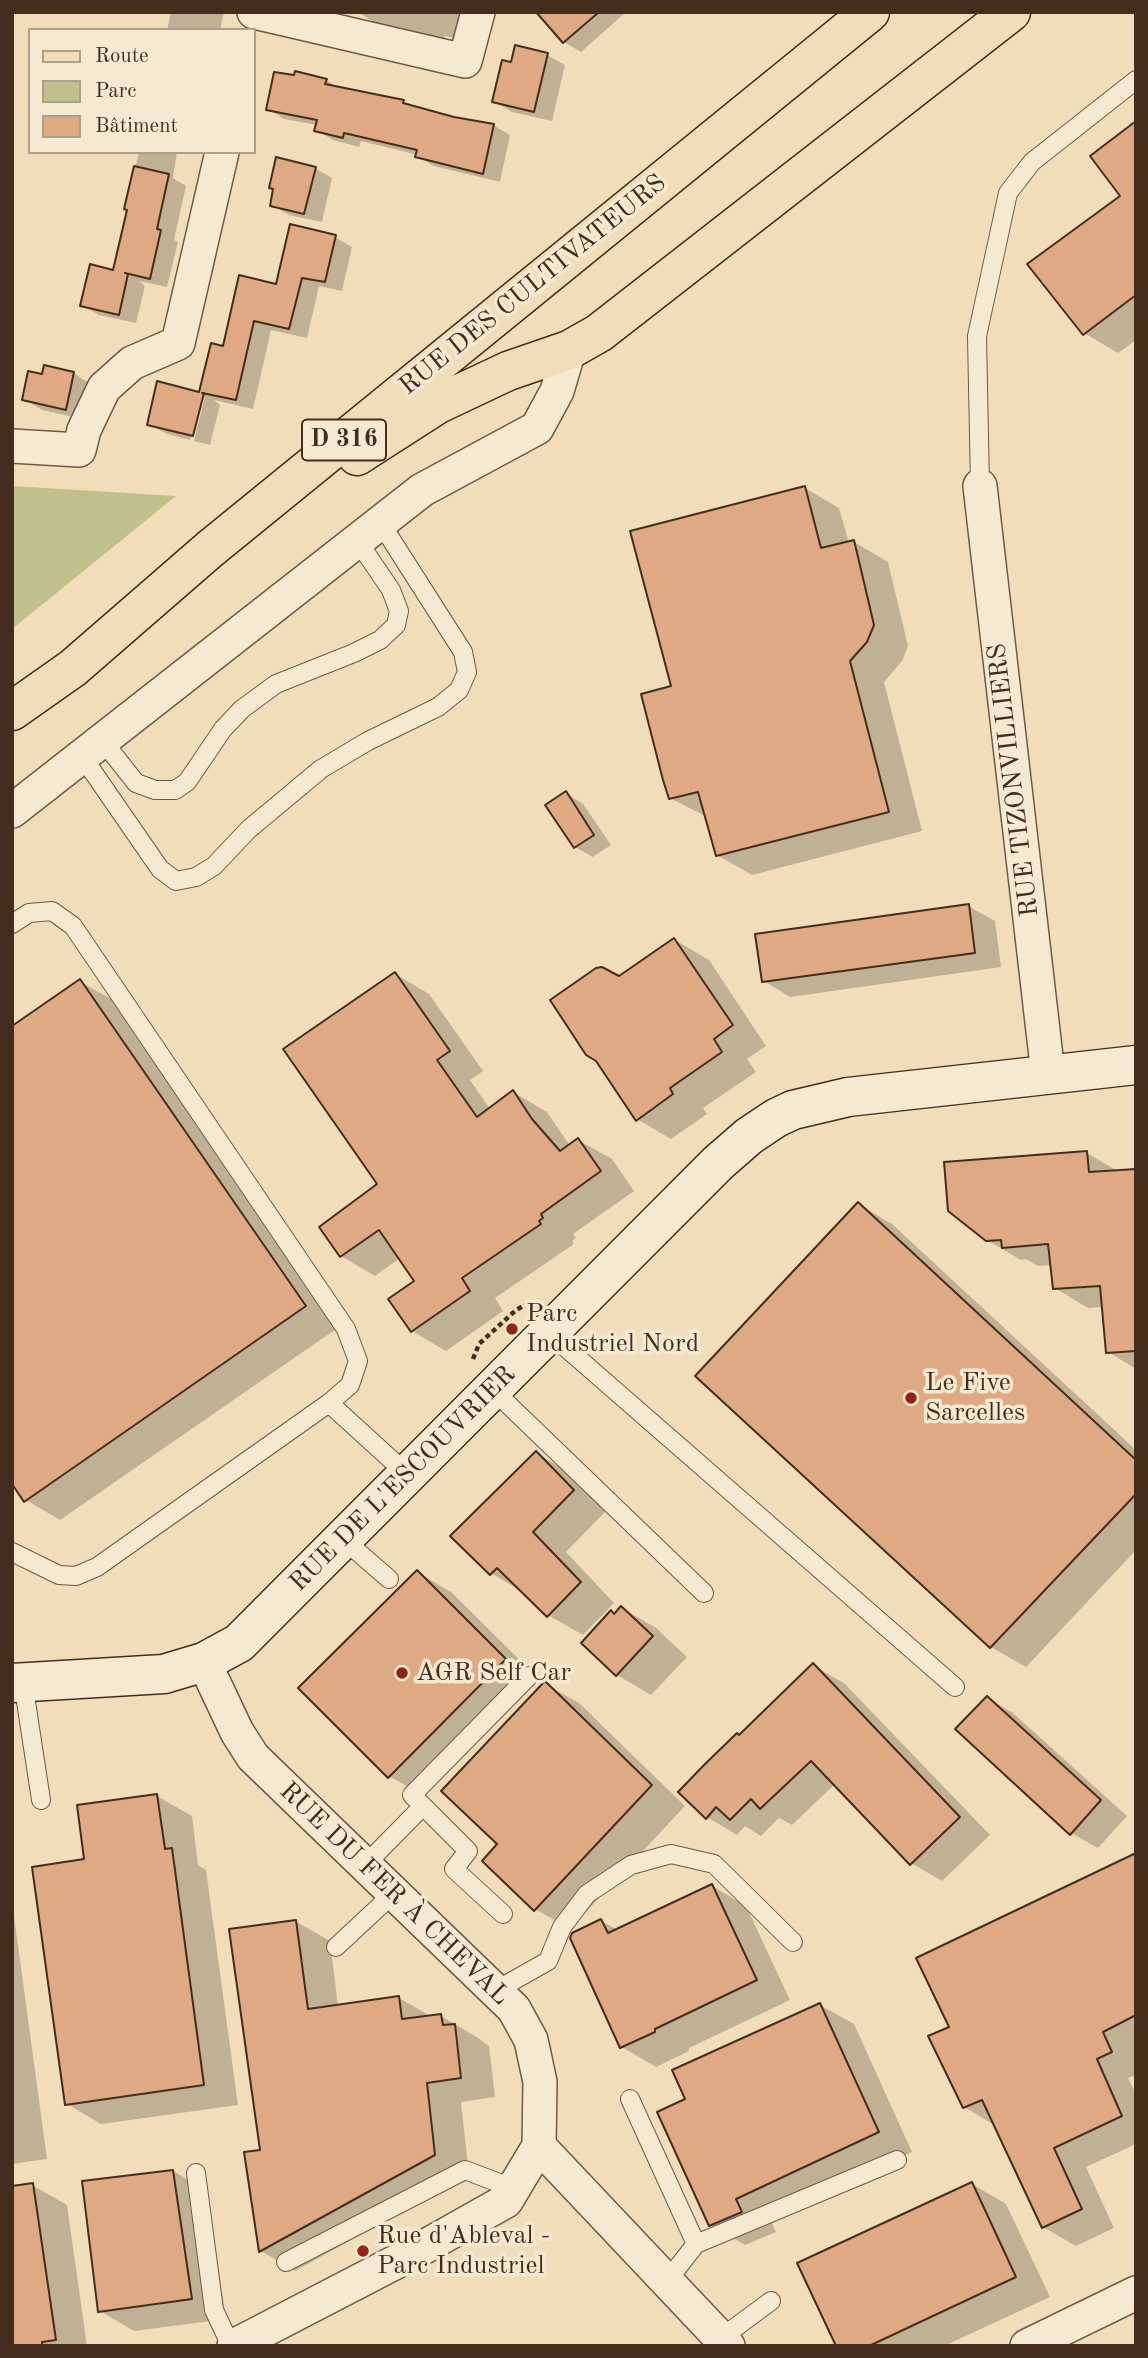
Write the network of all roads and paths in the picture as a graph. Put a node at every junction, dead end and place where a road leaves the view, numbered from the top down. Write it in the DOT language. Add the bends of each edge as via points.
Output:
graph roads {
  1 [pos="254,12"];
  2 [pos="478,12"];
  3 [pos="851,12"];
  4 [pos="870,12"];
  5 [pos="1011,12"];
  6 [pos="1136,80"];
  7 [pos="222,154"];
  8 [pos="523,293"];
  9 [pos="569,350"];
  10 [pos="12,446"];
  11 [pos="980,486"];
  12 [pos="368,531"];
  13 [pos="211,549"];
  14 [pos="165,586"];
  15 [pos="12,682"];
  16 [pos="12,711"];
  17 [pos="92,748"];
  18 [pos="12,811"];
  19 [pos="12,924"];
  20 [pos="1136,1065"];
  21 [pos="1048,1074"];
  22 [pos="549,1332"];
  23 [pos="492,1389"];
  24 [pos="330,1403"];
  25 [pos="408,1475"];
  26 [pos="343,1539"];
  27 [pos="12,1552"];
  28 [pos="389,1579"];
  29 [pos="704,1592"];
  30 [pos="204,1662"];
  31 [pos="529,1676"];
  32 [pos="18,1682"];
  33 [pos="955,1687"];
  34 [pos="41,1800"];
  35 [pos="423,1806"];
  36 [pos="365,1865"];
  37 [pos="394,1893"];
  38 [pos="503,1914"];
  39 [pos="793,1942"];
  40 [pos="336,1947"];
  41 [pos="495,1991"];
  42 [pos="631,2099"];
  43 [pos="540,2146"];
  44 [pos="897,2160"];
  45 [pos="196,2173"];
  46 [pos="515,2189"];
  47 [pos="696,2244"];
  48 [pos="286,2262"];
  49 [pos="667,2281"];
  50 [pos="1136,2293"];
  51 [pos="771,2301"];
  52 [pos="725,2342"];
  53 [pos="232,2346"];
  54 [pos="1027,2346"];
  1 -- 2 [label="street" via="466,61"];
  3 -- 8 [label="main road"];
  4 -- 8 [label="main road, RUE DES CULTIVATEURS / D 316"];
  5 -- 9 [label="main road" via="599,333"];
  6 -- 11 [label="lane" via="1032,162 1008,194 977,336"];
  7 -- 10 [label="street" via="178,343 132,363 104,388 79,450"];
  8 -- 13 [label="main road, RUE DES CULTIVATEURS / D 316"];
  9 -- 12 [label="street" via="557,391 537,428 422,489"];
  9 -- 13 [label="main road" via="508,371 438,404"];
  11 -- 21 [label="street, RUE TIZONVILLIERS"];
  12 -- 17 [label="street"];
  12 -- 17 [label="lane" via="399,611 396,625 380,640 276,684 242,709 187,782 175,790 155,790 136,783"];
  12 -- 17 [label="lane" via="463,652 467,672 459,690 438,707 321,769 249,829 214,866 196,877 176,880 160,869"];
  13 -- 14 [label="main road, RUE DES CULTIVATEURS / D 316"];
  14 -- 15 [label="main road, RUE DES CULTIVATEURS / D 316" via="63,645"];
  14 -- 16 [label="main road, RUE DES CULTIVATEURS / D 316" via="74,668"];
  17 -- 18 [label="street"];
  19 -- 24 [label="lane" via="29,913 52,911 74,926 346,1329 358,1361 349,1385"];
  20 -- 21 [label="street, RUE DE L'ESCOUVRIER"];
  21 -- 22 [label="street, RUE DE L'ESCOUVRIER" via="848,1097 776,1118 718,1163"];
  22 -- 23 [label="street, RUE DE L'ESCOUVRIER"];
  22 -- 33 [label="lane"];
  23 -- 25 [label="street, RUE DE L'ESCOUVRIER"];
  23 -- 29 [label="lane"];
  24 -- 25 [label="lane"];
  24 -- 27 [label="lane" via="97,1567 76,1576 59,1575"];
  25 -- 26 [label="street, RUE DE L'ESCOUVRIER"];
  26 -- 28 [label="lane"];
  26 -- 30 [label="street, RUE DE L'ESCOUVRIER" via="239,1643"];
  30 -- 32 [label="street, RUE DE L'ESCOUVRIER" via="164,1674"];
  30 -- 36 [label="street, RUE DU FER À CHEVAL" via="253,1757"];
  31 -- 35 [label="lane" via="412,1795"];
  32 -- 34 [label="lane"];
  35 -- 36 [label="lane"];
  35 -- 38 [label="lane" via="468,1851 454,1869"];
  36 -- 37 [label="street, RUE DU FER À CHEVAL"];
  37 -- 40 [label="lane"];
  37 -- 41 [label="street, RUE DU FER À CHEVAL"];
  39 -- 41 [label="lane" via="714,1864 671,1854 631,1864 587,1894 562,1927 548,1961"];
  41 -- 43 [label="street, RUE DU FER À CHEVAL" via="514,2009 531,2040 540,2082"];
  42 -- 47 [label="lane"];
  43 -- 46 [label="street"];
  43 -- 49 [label="street"];
  44 -- 47 [label="lane"];
  45 -- 53 [label="lane" via="214,2310"];
  46 -- 48 [label="lane" via="466,2170"];
  46 -- 53 [label="street" via="506,2201 484,2214"];
  47 -- 49 [label="lane"];
  49 -- 52 [label="street"];
  50 -- 54 [label="street"];
  51 -- 52 [label="lane"];
}
